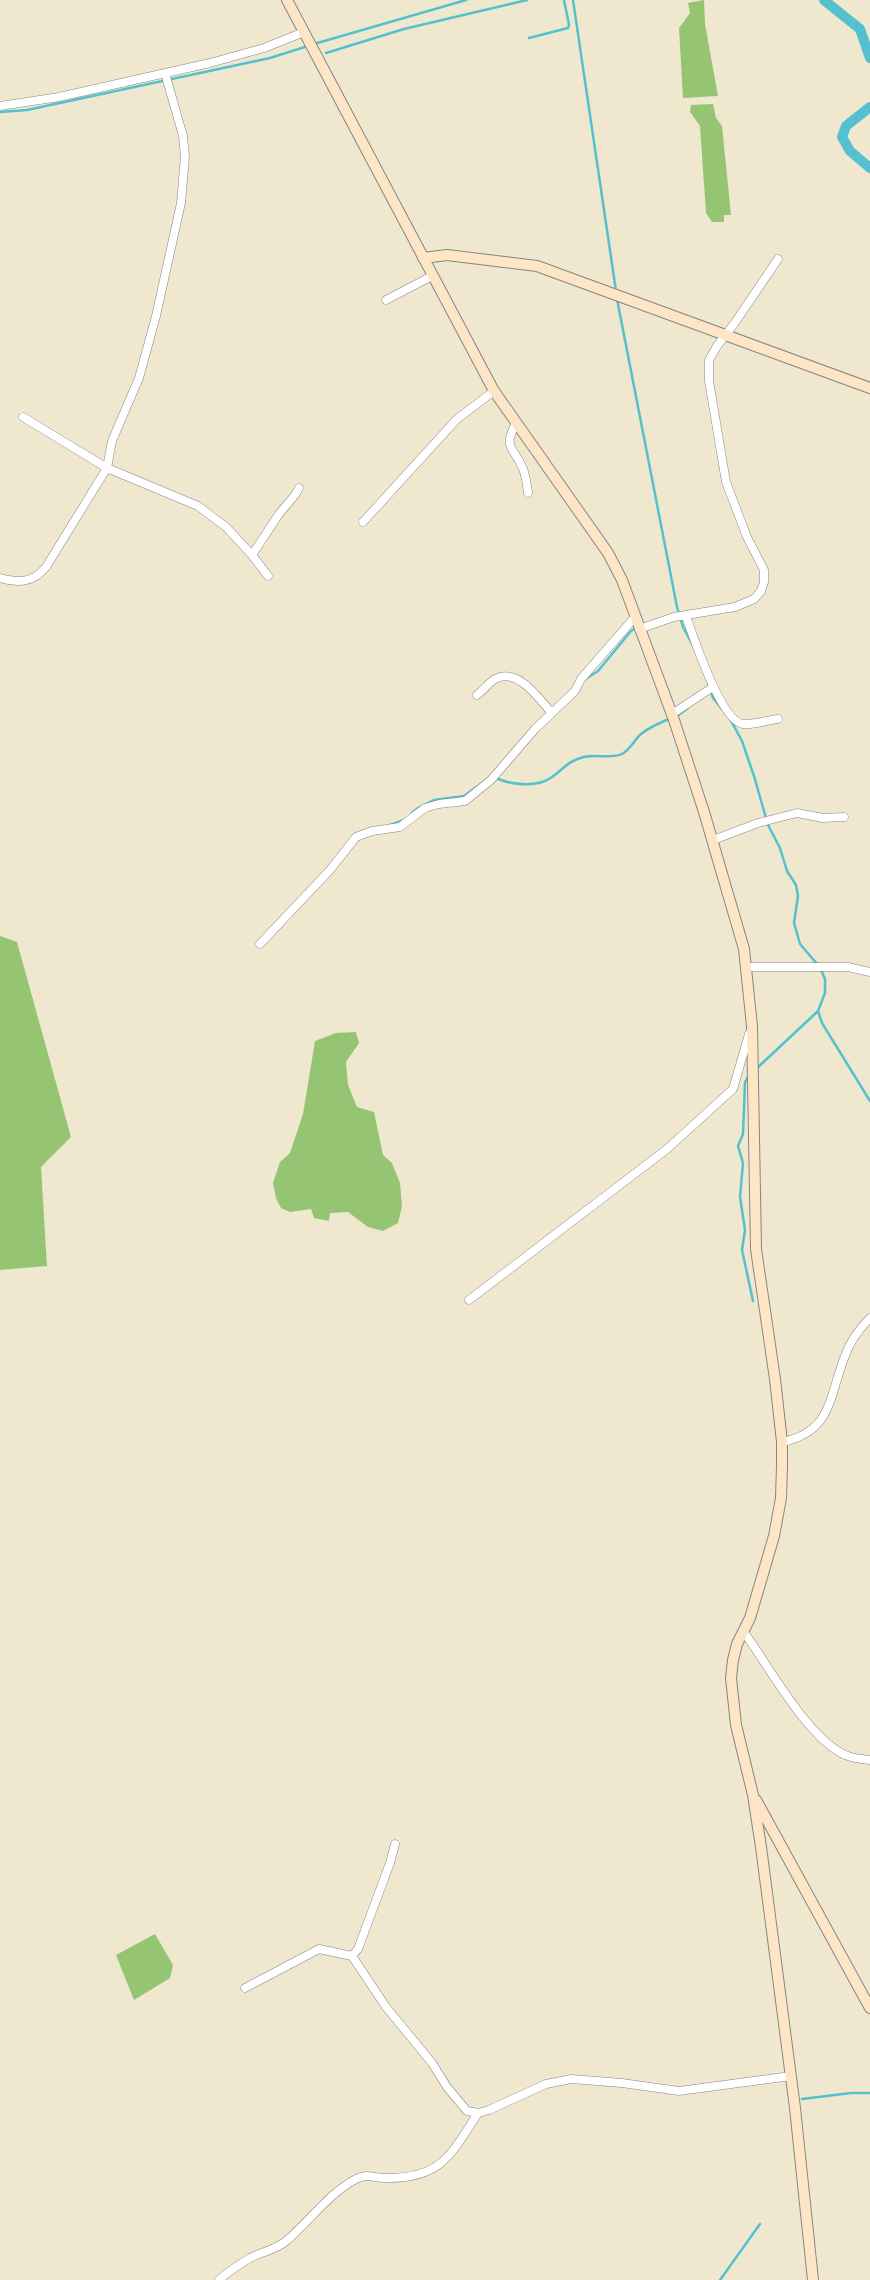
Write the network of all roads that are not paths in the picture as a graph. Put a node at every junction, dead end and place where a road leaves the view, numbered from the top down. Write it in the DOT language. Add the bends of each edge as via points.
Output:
graph roads {
  1 [pos="287,0"];
  2 [pos="308,41"];
  3 [pos="167,78"];
  4 [pos="0,106"];
  5 [pos="423,258"];
  6 [pos="778,258"];
  7 [pos="432,276"];
  8 [pos="386,300"];
  9 [pos="724,335"];
  10 [pos="870,388"];
  11 [pos="494,391"];
  12 [pos="23,417"];
  13 [pos="516,422"];
  14 [pos="107,468"];
  15 [pos="299,488"];
  16 [pos="528,493"];
  17 [pos="363,522"];
  18 [pos="252,555"];
  19 [pos="268,576"];
  20 [pos="0,578"];
  21 [pos="686,616"];
  22 [pos="638,625"];
  23 [pos="713,687"];
  24 [pos="477,695"];
  25 [pos="552,713"];
  26 [pos="673,716"];
  27 [pos="778,719"];
  28 [pos="844,817"];
  29 [pos="713,840"];
  30 [pos="260,944"];
  31 [pos="746,967"];
  32 [pos="870,972"];
  33 [pos="752,1026"];
  34 [pos="469,1300"];
  35 [pos="870,1318"];
  36 [pos="782,1442"];
  37 [pos="743,1630"];
  38 [pos="870,1760"];
  39 [pos="753,1795"];
  40 [pos="395,1844"];
  41 [pos="352,1956"];
  42 [pos="245,1988"];
  43 [pos="870,2008"];
  44 [pos="791,2076"];
  45 [pos="478,2113"];
  46 [pos="219,2280"];
  47 [pos="813,2280"];
  1 -- 2 [label="main road"];
  2 -- 3 [label="street" via="264,48"];
  2 -- 5 [label="main road"];
  3 -- 4 [label="street"];
  3 -- 14 [label="street" via="183,136 185,156 181,203 144,362 112,441"];
  5 -- 7 [label="main road"];
  5 -- 9 [label="main road" via="446,255 537,266"];
  6 -- 9 [label="street"];
  7 -- 8 [label="street"];
  7 -- 11 [label="main road"];
  9 -- 10 [label="main road"];
  9 -- 21 [label="street" via="709,360 720,456 733,504 764,570 764,582 754,598 735,607"];
  11 -- 13 [label="main road"];
  11 -- 17 [label="street" via="457,419"];
  12 -- 14 [label="street"];
  13 -- 16 [label="street" via="509,444 523,469"];
  13 -- 22 [label="main road" via="608,554 622,580"];
  14 -- 18 [label="street" via="198,506 226,527"];
  14 -- 20 [label="street" via="38,577 23,581"];
  15 -- 18 [label="street"];
  18 -- 19 [label="street"];
  21 -- 22 [label="street"];
  21 -- 23 [label="street"];
  22 -- 25 [label="street" via="581,679 575,691"];
  22 -- 26 [label="main road"];
  23 -- 26 [label="street"];
  23 -- 27 [label="street" via="736,721 743,724"];
  24 -- 25 [label="street" via="501,676 514,676"];
  25 -- 30 [label="street" via="493,777 465,801 425,808 400,827 356,837 330,870"];
  26 -- 29 [label="main road"];
  28 -- 29 [label="street" via="823,818 797,813"];
  29 -- 31 [label="main road" via="744,949"];
  31 -- 32 [label="street" via="848,967"];
  31 -- 33 [label="main road"];
  33 -- 34 [label="street" via="733,1089 667,1148"];
  33 -- 36 [label="main road" via="756,1249"];
  35 -- 36 [label="street" via="861,1327 845,1356 825,1414 806,1435"];
  36 -- 37 [label="main road" via="781,1498 774,1536 750,1618"];
  37 -- 38 [label="street" via="812,1729 850,1757"];
  37 -- 39 [label="main road" via="733,1660 732,1703"];
  39 -- 43 [label="main road"];
  39 -- 44 [label="main road"];
  40 -- 41 [label="street" via="358,1950"];
  41 -- 42 [label="street" via="319,1949"];
  41 -- 45 [label="street" via="458,2102 467,2111"];
  44 -- 45 [label="street" via="679,2091 571,2079 546,2084 506,2104"];
  44 -- 47 [label="main road"];
  45 -- 46 [label="street" via="451,2154 436,2168 416,2176 359,2177 346,2184 286,2241 250,2258"];
}
